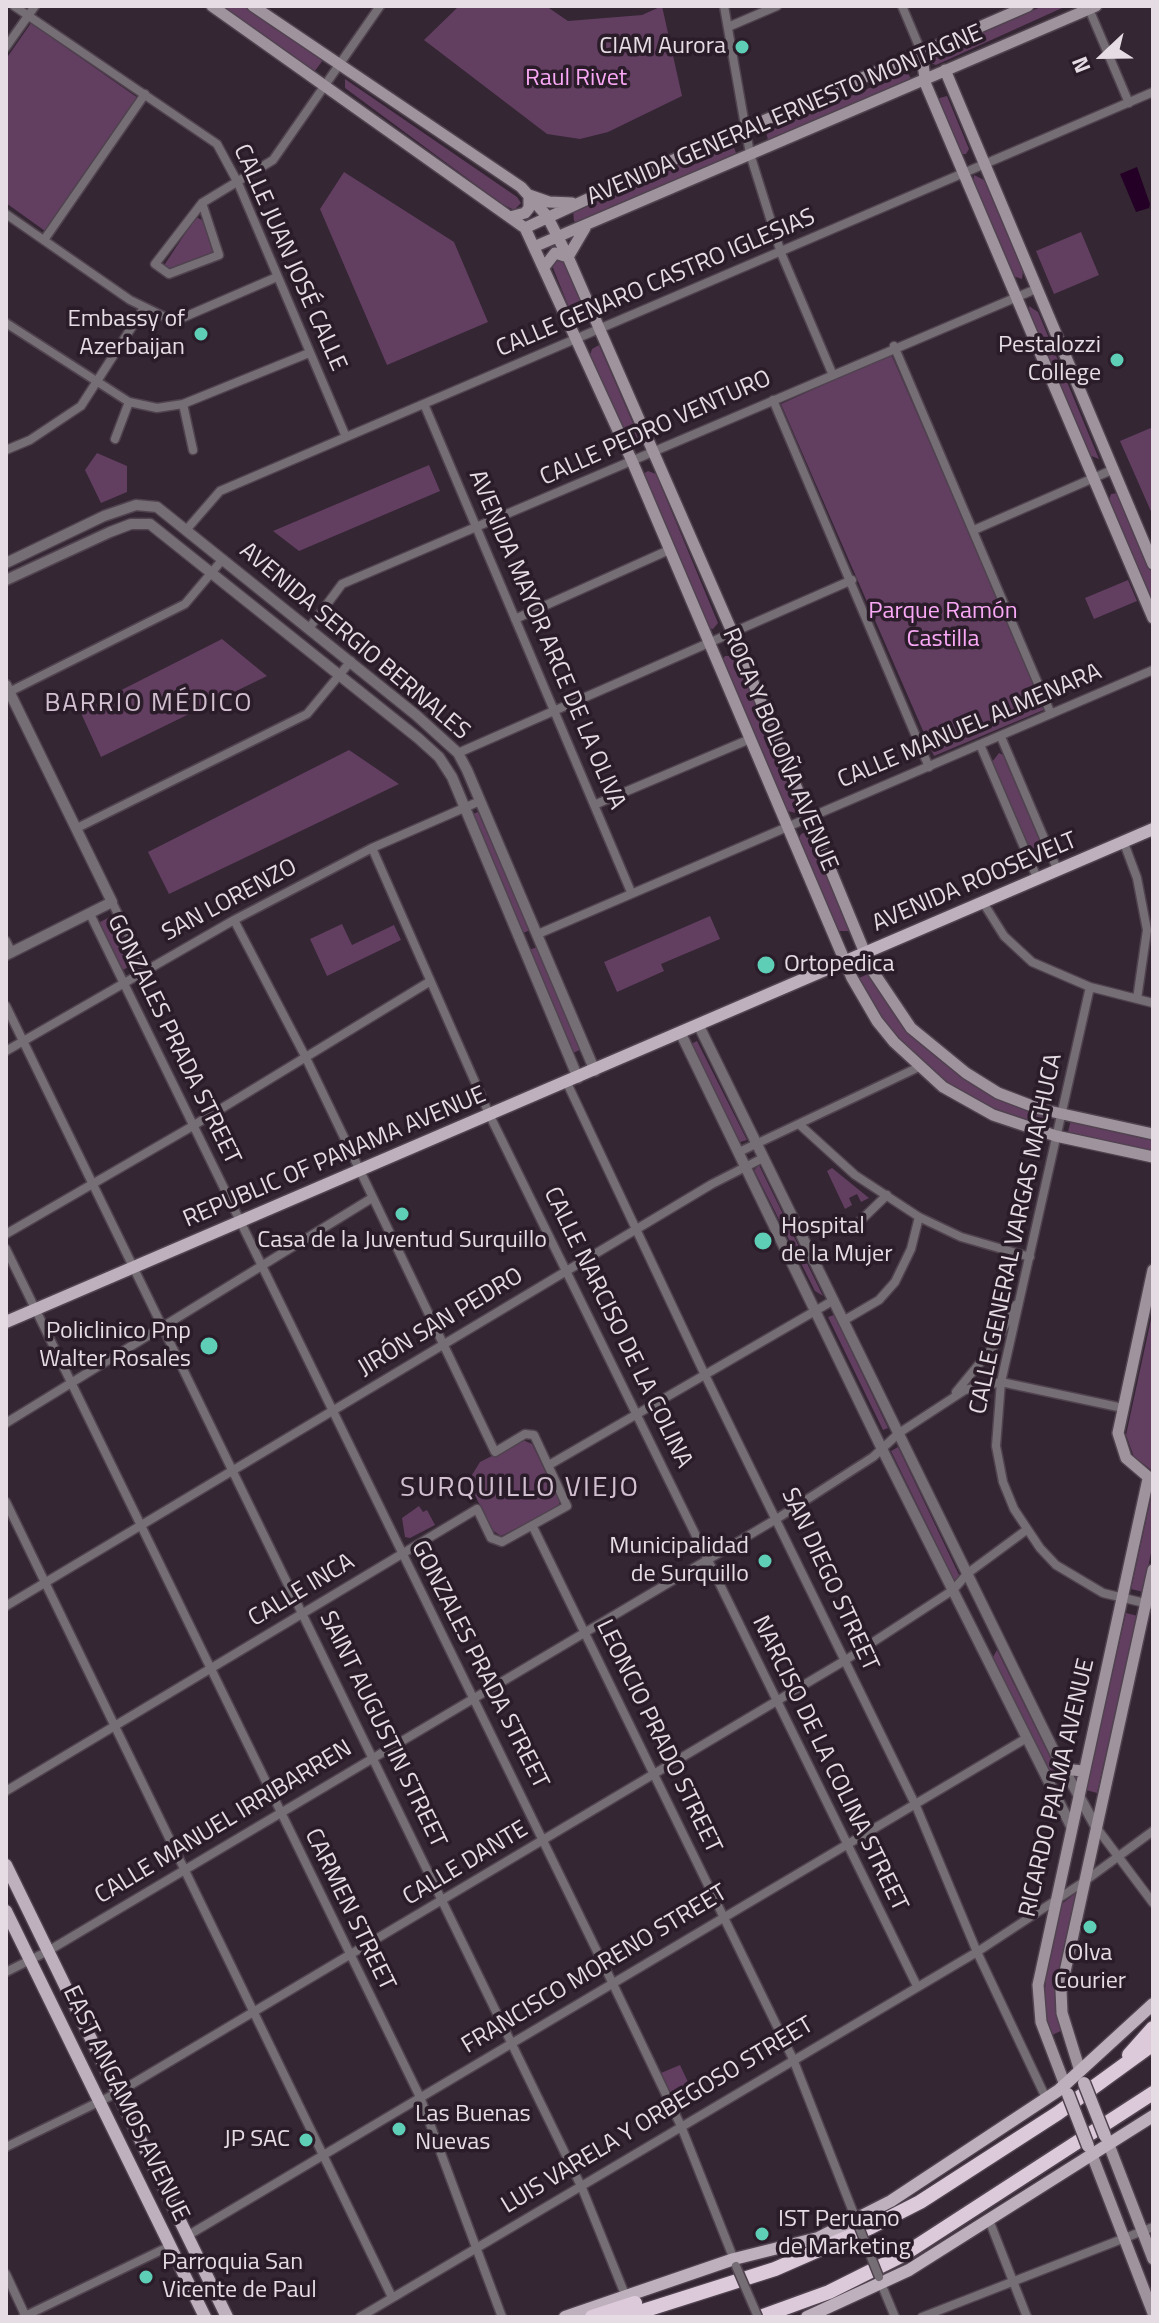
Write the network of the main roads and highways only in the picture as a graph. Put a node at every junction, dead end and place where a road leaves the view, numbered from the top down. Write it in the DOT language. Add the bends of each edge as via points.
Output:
graph roads {
  1 [pos="212,6"];
  2 [pos="253,6"];
  3 [pos="1028,6"];
  4 [pos="1090,7"];
  5 [pos="921,51"];
  6 [pos="945,70"];
  7 [pos="924,80"];
  8 [pos="529,195"];
  9 [pos="572,205"];
  10 [pos="547,216"];
  11 [pos="510,217"];
  12 [pos="583,227"];
  13 [pos="525,228"];
  14 [pos="558,237"];
  15 [pos="536,246"];
  16 [pos="568,257"];
  17 [pos="545,266"];
  18 [pos="1153,564"];
  19 [pos="1153,618"];
  20 [pos="1153,829"];
  21 [pos="866,954"];
  22 [pos="845,963"];
  23 [pos="681,1034"];
  24 [pos="1153,1134"];
  25 [pos="1153,1157"];
  26 [pos="1153,1270"];
  27 [pos="6,1322"];
  28 [pos="1151,1480"];
  29 [pos="1153,1570"];
  30 [pos="1149,1605"];
  31 [pos="1063,1769"];
  32 [pos="1083,1771"];
  33 [pos="1065,1857"];
  34 [pos="1086,1863"];
  35 [pos="6,1865"];
  36 [pos="6,1911"];
  37 [pos="1044,1955"];
  38 [pos="1066,1961"];
  39 [pos="1153,2004"];
  40 [pos="1153,2028"];
  41 [pos="1069,2036"];
  42 [pos="1049,2044"];
  43 [pos="1153,2044"];
  44 [pos="1082,2077"];
  45 [pos="1111,2077"];
  46 [pos="1066,2089"];
  47 [pos="1153,2096"];
  48 [pos="1153,2116"];
  49 [pos="1107,2140"];
  50 [pos="1090,2150"];
  51 [pos="1148,2229"];
  52 [pos="831,2247"];
  53 [pos="1153,2259"];
  54 [pos="1153,2313"];
  55 [pos="205,2317"];
  56 [pos="227,2317"];
  57 [pos="565,2317"];
  58 [pos="592,2317"];
  59 [pos="624,2317"];
  60 [pos="759,2317"];
  61 [pos="807,2317"];
  1 -- 11 [label="main road, ROCA Y BOLOÑA AVENUE"];
  2 -- 8 [label="main road"];
  3 -- 5 [label="main road, AVENIDA GENERAL ERNESTO MONTAGNE"];
  4 -- 6 [label="main road, AVENIDA GENERAL ERNESTO MONTAGNE"];
  5 -- 7 [label="main road"];
  5 -- 9 [label="main road, AVENIDA GENERAL ERNESTO MONTAGNE"];
  6 -- 7 [label="main road, AVENIDA GENERAL ERNESTO MONTAGNE"];
  6 -- 18 [label="main road"];
  7 -- 12 [label="main road, AVENIDA GENERAL ERNESTO MONTAGNE"];
  7 -- 19 [label="main road"];
  8 -- 9 [label="main road"];
  8 -- 10 [label="main road, ROCA Y BOLOÑA AVENUE"];
  8 -- 11 [label="main road" via="525,213"];
  9 -- 10 [label="main road, AVENIDA GENERAL ERNESTO MONTAGNE"];
  9 -- 12 [label="main road" via="567,223"];
  10 -- 13 [label="main road, AVENIDA GENERAL ERNESTO MONTAGNE"];
  10 -- 14 [label="main road, ROCA Y BOLOÑA AVENUE"];
  11 -- 13 [label="main road, ROCA Y BOLOÑA AVENUE"];
  12 -- 14 [label="main road, AVENIDA GENERAL ERNESTO MONTAGNE"];
  12 -- 16 [label="main road"];
  13 -- 15 [label="main road, ROCA Y BOLOÑA AVENUE"];
  14 -- 15 [label="main road, AVENIDA GENERAL ERNESTO MONTAGNE"];
  14 -- 16 [label="main road, ROCA Y BOLOÑA AVENUE"];
  15 -- 17 [label="main road, ROCA Y BOLOÑA AVENUE"];
  16 -- 17 [label="main road" via="555,253"];
  16 -- 21 [label="main road, ROCA Y BOLOÑA AVENUE"];
  17 -- 22 [label="main road, ROCA Y BOLOÑA AVENUE"];
  20 -- 21 [label="main road, AVENIDA ROOSEVELT"];
  21 -- 22 [label="main road, AVENIDA ROOSEVELT"];
  21 -- 24 [label="main road, ROCA Y BOLOÑA AVENUE" via="901,1015 933,1049 998,1093 1061,1114"];
  22 -- 23 [label="main road, AVENIDA ROOSEVELT"];
  22 -- 25 [label="main road, ROCA Y BOLOÑA AVENUE" via="877,1021 943,1087 979,1108 1056,1136"];
  23 -- 27 [label="main road, REPUBLIC OF PANAMA AVENUE"];
  26 -- 28 [label="main road, RICARDO PALMA AVENUE" via="1118,1433 1134,1468"];
  28 -- 32 [label="main road, RICARDO PALMA AVENUE"];
  29 -- 30 [label="main road, RICARDO PALMA AVENUE"];
  30 -- 34 [label="main road, RICARDO PALMA AVENUE"];
  31 -- 32 [label="main road"];
  32 -- 33 [label="main road, RICARDO PALMA AVENUE"];
  33 -- 34 [label="main road" via="1077,1852"];
  33 -- 37 [label="main road, RICARDO PALMA AVENUE"];
  34 -- 38 [label="main road, RICARDO PALMA AVENUE"];
  35 -- 56 [label="main road, EAST ANGAMOS AVENUE"];
  36 -- 55 [label="main road, EAST ANGAMOS AVENUE"];
  37 -- 38 [label="main road" via="1057,1954"];
  37 -- 42 [label="main road, RICARDO PALMA AVENUE" via="1038,2007"];
  38 -- 41 [label="main road, RICARDO PALMA AVENUE" via="1060,1996"];
  39 -- 44 [label="main road"];
  40 -- 45 [label="highway"];
  41 -- 42 [label="main road" via="1060,2045"];
  41 -- 44 [label="main road, RICARDO PALMA AVENUE"];
  42 -- 46 [label="main road, RICARDO PALMA AVENUE"];
  43 -- 45 [label="highway"];
  44 -- 46 [label="main road"];
  44 -- 49 [label="main road, RICARDO PALMA AVENUE, bridge"];
  45 -- 52 [label="highway" via="920,2202"];
  46 -- 50 [label="main road, RICARDO PALMA AVENUE, bridge"];
  46 -- 57 [label="main road" via="857,2223"];
  47 -- 60 [label="highway" via="903,2255 829,2292"];
  48 -- 49 [label="main road"];
  49 -- 50 [label="main road"];
  49 -- 51 [label="main road, RICARDO PALMA AVENUE"];
  50 -- 54 [label="main road, RICARDO PALMA AVENUE"];
  50 -- 61 [label="main road" via="989,2220"];
  51 -- 53 [label="main road, RICARDO PALMA AVENUE"];
  52 -- 58 [label="highway"];
  52 -- 59 [label="highway"];
}
